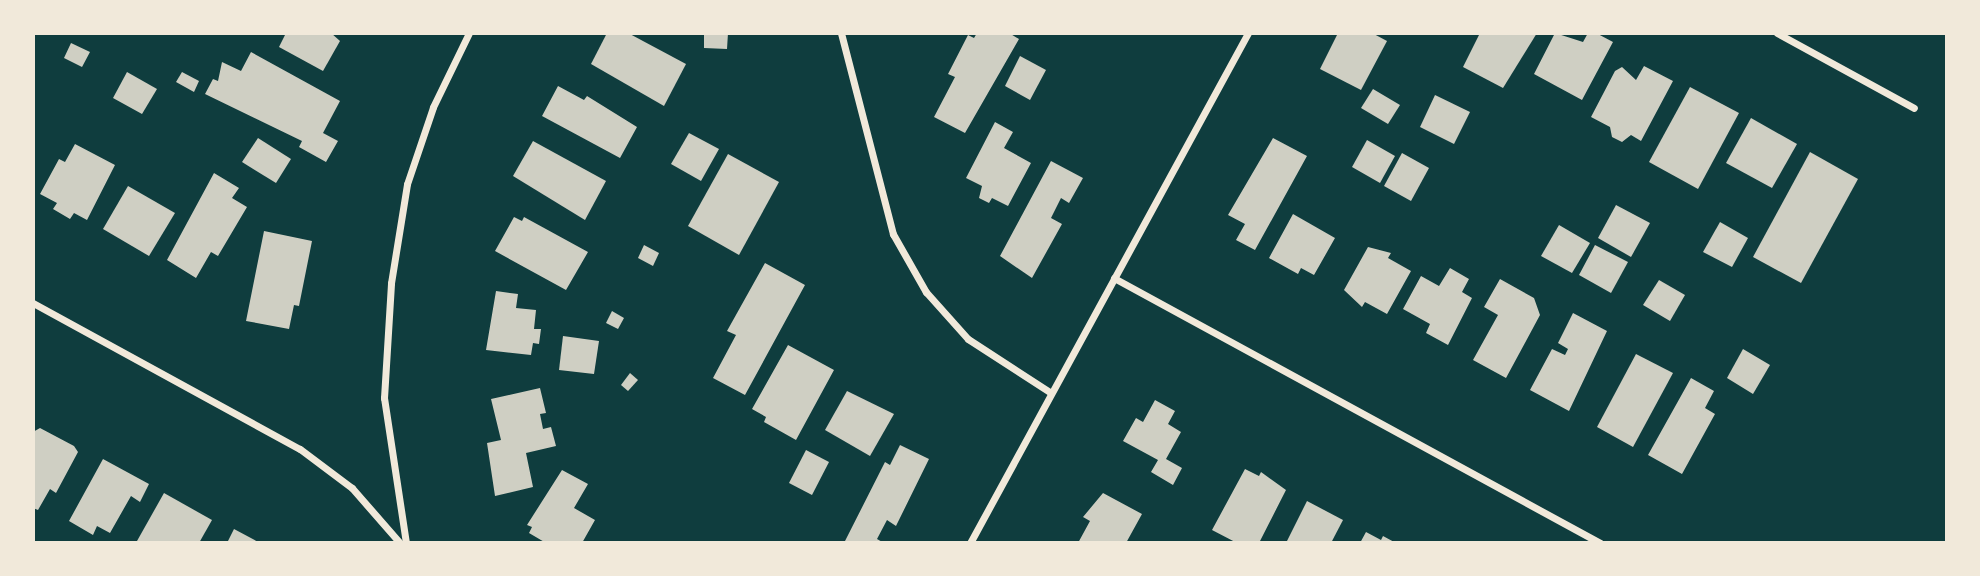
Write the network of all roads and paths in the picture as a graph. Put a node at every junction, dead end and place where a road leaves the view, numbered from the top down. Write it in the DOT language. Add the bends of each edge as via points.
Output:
graph roads {
  1 [pos="469,33"];
  2 [pos="841,33"];
  3 [pos="1248,33"];
  4 [pos="1777,33"];
  5 [pos="1914,108"];
  6 [pos="1114,278"];
  7 [pos="33,303"];
  8 [pos="1051,393"];
  9 [pos="400,543"];
  10 [pos="405,543"];
  11 [pos="970,543"];
  12 [pos="1600,543"];
  1 -- 10 [label="street" via="433,107 407,184 391,283 384,398"];
  2 -- 8 [label="street" via="893,234 926,292 968,339"];
  3 -- 6 [label="street"];
  4 -- 5 [label="street"];
  6 -- 8 [label="street"];
  6 -- 12 [label="street"];
  7 -- 9 [label="street" via="300,449 352,488"];
  8 -- 11 [label="street"];
}
